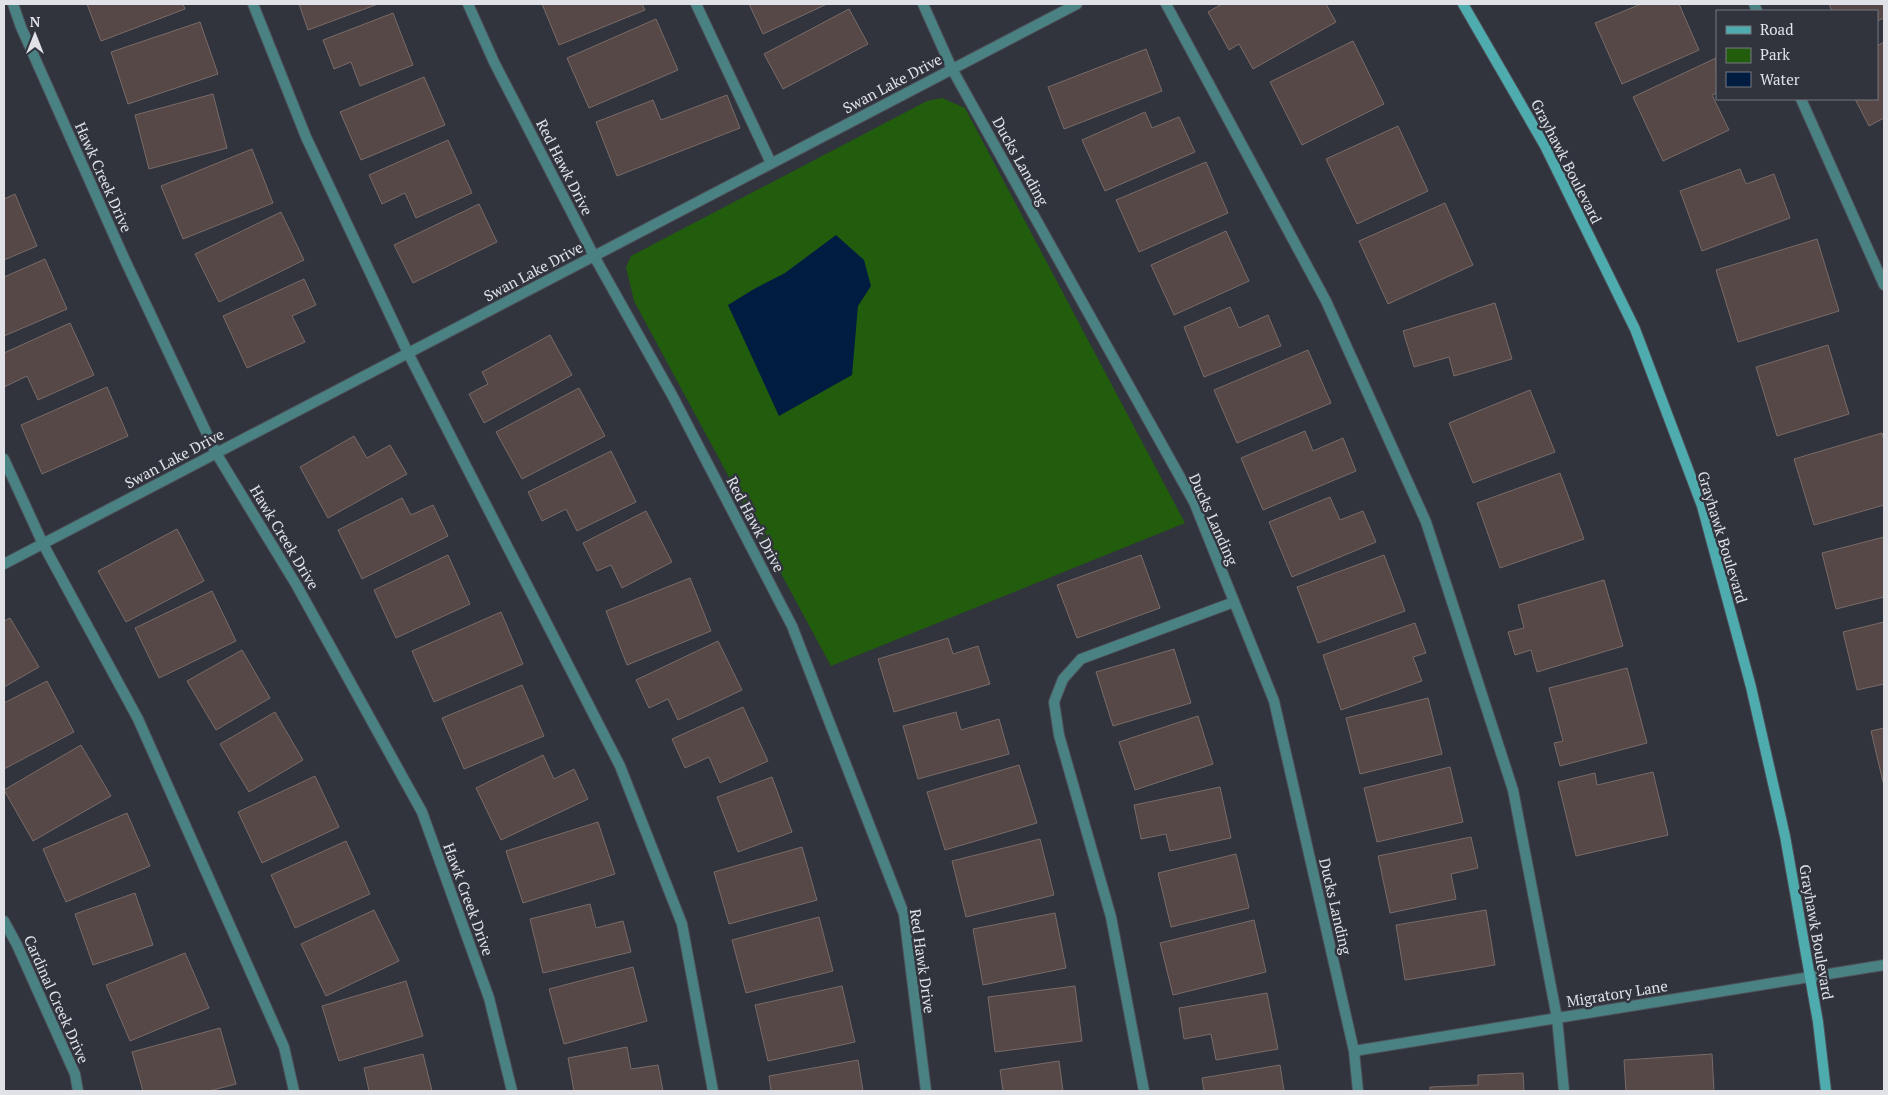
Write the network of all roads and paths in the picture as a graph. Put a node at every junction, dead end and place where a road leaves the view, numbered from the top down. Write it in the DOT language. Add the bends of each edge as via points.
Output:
graph roads {
  1 [pos="13,4"];
  2 [pos="253,4"];
  3 [pos="468,4"];
  4 [pos="696,4"];
  5 [pos="923,4"];
  6 [pos="1077,4"];
  7 [pos="1166,4"];
  8 [pos="1463,4"];
  9 [pos="952,69"];
  10 [pos="1801,100"];
  11 [pos="772,163"];
  12 [pos="594,256"];
  13 [pos="1884,285"];
  14 [pos="408,353"];
  15 [pos="216,453"];
  16 [pos="4,459"];
  17 [pos="43,544"];
  18 [pos="4,564"];
  19 [pos="1234,602"];
  20 [pos="4,921"];
  21 [pos="1884,965"];
  22 [pos="1810,977"];
  23 [pos="1557,1018"];
  24 [pos="1354,1051"];
  25 [pos="78,1091"];
  26 [pos="294,1091"];
  27 [pos="512,1091"];
  28 [pos="713,1091"];
  29 [pos="926,1091"];
  30 [pos="1144,1091"];
  31 [pos="1358,1091"];
  32 [pos="1564,1091"];
  33 [pos="1826,1091"];
  1 -- 15 [label="street, Hawk Creek Drive" via="120,249"];
  2 -- 14 [label="street" via="306,136"];
  3 -- 12 [label="street, Red Hawk Drive" via="494,62"];
  4 -- 11 [label="street"];
  5 -- 9 [label="street, Ducks Landing"];
  6 -- 9 [label="street, Swan Lake Drive"];
  7 -- 23 [label="street" via="1326,302 1426,522 1513,790"];
  8 -- 22 [label="street, Grayhawk Boulevard" via="1545,146 1635,329 1702,506 1751,687 1785,836"];
  9 -- 11 [label="street, Swan Lake Drive"];
  9 -- 19 [label="street, Ducks Landing" via="1194,502"];
  10 -- 13 [label="street"];
  11 -- 12 [label="street, Swan Lake Drive"];
  12 -- 14 [label="street, Swan Lake Drive"];
  12 -- 29 [label="street, Red Hawk Drive" via="672,395 792,626 904,914"];
  14 -- 15 [label="street, Swan Lake Drive"];
  14 -- 28 [label="street" via="620,766 682,924"];
  15 -- 17 [label="street, Swan Lake Drive"];
  15 -- 27 [label="street, Hawk Creek Drive" via="298,586 422,812 489,998"];
  16 -- 17 [label="street"];
  17 -- 18 [label="street, Swan Lake Drive"];
  17 -- 26 [label="street" via="138,719 284,1047"];
  19 -- 24 [label="street, Ducks Landing" via="1274,701"];
  19 -- 30 [label="street" via="1080,659 1063,679 1054,702 1059,735 1111,917"];
  20 -- 25 [label="street, Cardinal Creek Drive" via="75,1074"];
  21 -- 22 [label="street, Migratory Lane"];
  22 -- 23 [label="street, Migratory Lane"];
  22 -- 33 [label="street, Grayhawk Boulevard"];
  23 -- 24 [label="street, Migratory Lane"];
  23 -- 32 [label="street"];
  24 -- 31 [label="street, Ducks Landing"];
}
